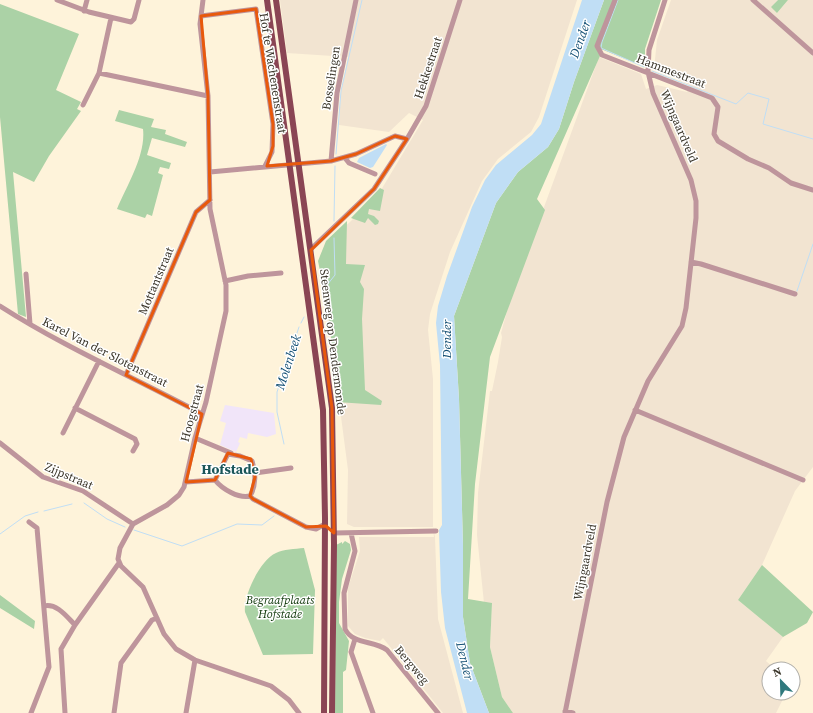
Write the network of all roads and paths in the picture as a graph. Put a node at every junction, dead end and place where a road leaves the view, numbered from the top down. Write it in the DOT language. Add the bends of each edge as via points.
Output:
graph roads {
  1 [pos="57,0"];
  2 [pos="87,0"];
  3 [pos="139,0"];
  4 [pos="203,0"];
  5 [pos="267,0"];
  6 [pos="276,0"];
  7 [pos="356,0"];
  8 [pos="460,0"];
  9 [pos="615,0"];
  10 [pos="665,0"];
  11 [pos="753,0"];
  12 [pos="84,10"];
  13 [pos="201,16"];
  14 [pos="111,18"];
  15 [pos="813,53"];
  16 [pos="648,72"];
  17 [pos="99,73"];
  18 [pos="208,96"];
  19 [pos="83,105"];
  20 [pos="407,139"];
  21 [pos="345,158"];
  22 [pos="331,161"];
  23 [pos="291,164"];
  24 [pos="299,164"];
  25 [pos="265,166"];
  26 [pos="210,172"];
  27 [pos="375,174"];
  28 [pos="813,190"];
  29 [pos="210,200"];
  30 [pos="311,249"];
  31 [pos="690,262"];
  32 [pos="281,273"];
  33 [pos="26,274"];
  34 [pos="225,281"];
  35 [pos="795,294"];
  36 [pos="0,306"];
  37 [pos="30,324"];
  38 [pos="99,361"];
  39 [pos="126,375"];
  40 [pos="75,408"];
  41 [pos="635,410"];
  42 [pos="202,414"];
  43 [pos="63,433"];
  44 [pos="195,438"];
  45 [pos="0,443"];
  46 [pos="133,450"];
  47 [pos="231,454"];
  48 [pos="291,468"];
  49 [pos="255,473"];
  50 [pos="215,480"];
  51 [pos="803,480"];
  52 [pos="186,482"];
  53 [pos="251,497"];
  54 [pos="325,521"];
  55 [pos="29,522"];
  56 [pos="133,524"];
  57 [pos="436,531"];
  58 [pos="334,532"];
  59 [pos="351,533"];
  60 [pos="325,544"];
  61 [pos="119,563"];
  62 [pos="44,606"];
  63 [pos="157,618"];
  64 [pos="75,625"];
  65 [pos="355,639"];
  66 [pos="194,660"];
  67 [pos="565,712"];
  68 [pos="31,713"];
  69 [pos="65,713"];
  70 [pos="114,713"];
  71 [pos="186,713"];
  72 [pos="299,713"];
  73 [pos="324,713"];
  74 [pos="332,713"];
  75 [pos="373,713"];
  76 [pos="438,713"];
  77 [pos="573,713"];
  1 -- 12 [label="street"];
  2 -- 12 [label="street"];
  3 -- 14 [label="street" via="132,21"];
  4 -- 13 [label="street"];
  5 -- 23 [label="main road, Steenweg op Dendermonde"];
  6 -- 24 [label="main road, Steenweg op Dendermonde"];
  7 -- 22 [label="street, Bosselingen" via="337,93"];
  8 -- 20 [label="street, Hekkestraat" via="426,106"];
  9 -- 16 [label="street, Hammestraat" via="598,46 599,52"];
  10 -- 16 [label="street, Wijngaardveld" via="649,50"];
  11 -- 15 [label="street"];
  12 -- 14 [label="street"];
  13 -- 18 [label="street"];
  13 -- 25 [label="street, Hof te Wachenenstraat" via="256,8 272,124 272,152"];
  14 -- 17 [label="street"];
  16 -- 28 [label="street, Hammestraat" via="712,98 718,107 714,134 718,141 748,160 769,168 791,183"];
  16 -- 31 [label="street, Wijngaardveld" via="653,93 688,171 694,191 696,218"];
  17 -- 18 [label="street"];
  17 -- 19 [label="street"];
  18 -- 26 [label="street"];
  20 -- 21 [label="street" via="395,136"];
  20 -- 30 [label="street, Hekkestraat" via="374,190"];
  21 -- 22 [label="street"];
  21 -- 27 [label="street" via="349,163"];
  22 -- 24 [label="street"];
  23 -- 24 [label="street"];
  23 -- 25 [label="street"];
  23 -- 54 [label="main road, Steenweg op Dendermonde" via="323,410"];
  24 -- 30 [label="main road, Steenweg op Dendermonde"];
  25 -- 26 [label="street"];
  26 -- 29 [label="street, Hoogstraat"];
  29 -- 34 [label="street, Hoogstraat"];
  29 -- 39 [label="street, Mottantstraat" via="196,212"];
  30 -- 58 [label="main road, Steenweg op Dendermonde" via="332,408"];
  31 -- 35 [label="street"];
  31 -- 41 [label="street, Wijngaardveld" via="682,326 656,368"];
  32 -- 34 [label="street"];
  33 -- 37 [label="street"];
  34 -- 42 [label="street, Hoogstraat" via="227,300 224,324"];
  36 -- 37 [label="street, Karel Van der Slotenstraat"];
  37 -- 38 [label="street, Karel Van der Slotenstraat"];
  38 -- 39 [label="street, Karel Van der Slotenstraat"];
  38 -- 40 [label="street"];
  39 -- 42 [label="street, Karel Van der Slotenstraat"];
  40 -- 43 [label="street"];
  40 -- 46 [label="street" via="135,439"];
  41 -- 51 [label="street"];
  41 -- 67 [label="street, Wijngaardveld" via="614,468"];
  42 -- 44 [label="street, Hoogstraat"];
  44 -- 47 [label="street"];
  44 -- 52 [label="street, Hoogstraat"];
  45 -- 56 [label="street, Zijpstraat" via="43,477 82,491"];
  47 -- 49 [label="street" via="250,459"];
  47 -- 50 [label="street" via="224,458"];
  48 -- 49 [label="street"];
  49 -- 53 [label="street"];
  50 -- 52 [label="street"];
  50 -- 53 [label="street" via="236,495"];
  52 -- 56 [label="street, Hoogstraat" via="174,500"];
  53 -- 54 [label="street" via="306,527 316,529"];
  54 -- 58 [label="main road"];
  54 -- 60 [label="main road, Steenweg op Dendermonde"];
  55 -- 62 [label="street" via="37,528"];
  56 -- 61 [label="street" via="119,551"];
  57 -- 59 [label="street"];
  58 -- 59 [label="street"];
  58 -- 60 [label="main road" via="328,534"];
  58 -- 74 [label="main road, Steenweg op Dendermonde"];
  59 -- 65 [label="street" via="355,550 344,588 344,625"];
  60 -- 73 [label="main road, Steenweg op Dendermonde"];
  61 -- 63 [label="street" via="143,587"];
  61 -- 64 [label="street"];
  62 -- 64 [label="street" via="58,609"];
  62 -- 68 [label="street" via="49,667"];
  63 -- 66 [label="street" via="170,642"];
  63 -- 70 [label="street" via="152,620 121,663"];
  64 -- 69 [label="street" via="61,649"];
  65 -- 75 [label="street" via="351,652"];
  65 -- 76 [label="street, Bergweg" via="379,645 387,650"];
  66 -- 71 [label="street"];
  66 -- 72 [label="street" via="271,686 289,700"];
  67 -- 77 [label="street, Wijngaardveld"];
}
